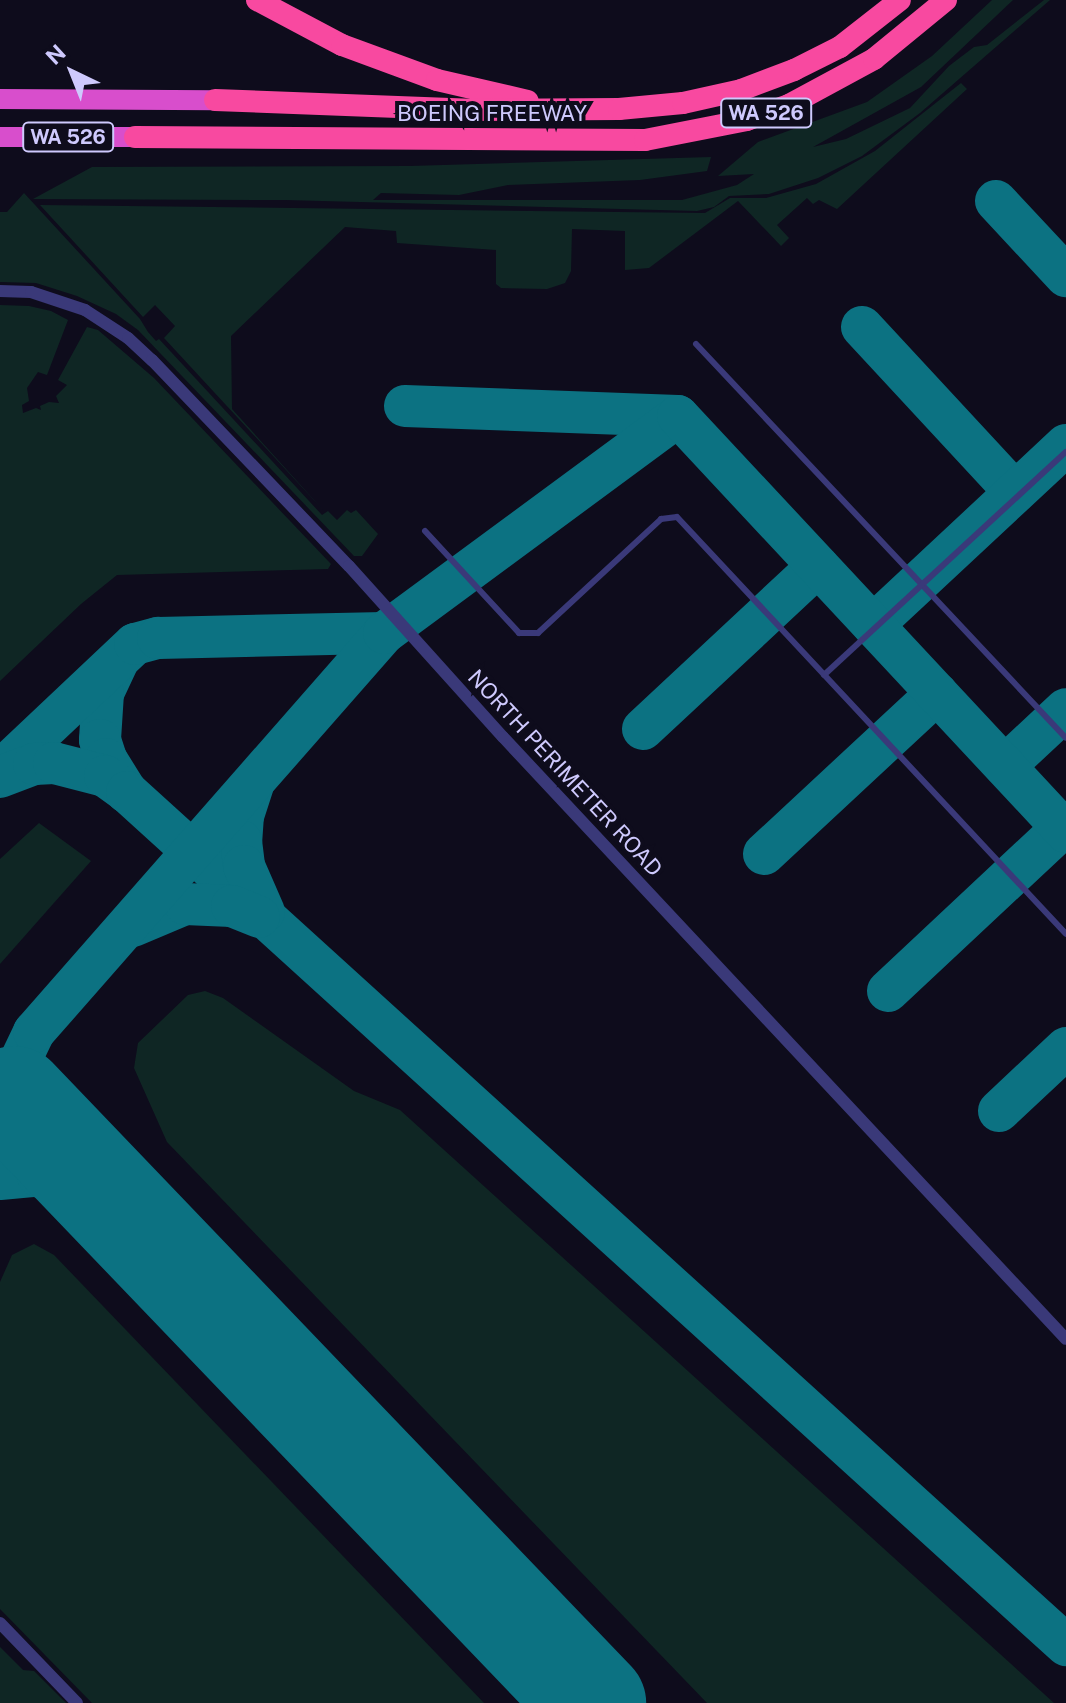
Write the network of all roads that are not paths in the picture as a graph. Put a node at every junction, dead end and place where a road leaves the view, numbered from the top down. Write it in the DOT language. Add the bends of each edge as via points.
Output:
graph roads {
  1 [pos="257,0"];
  2 [pos="900,0"];
  3 [pos="946,0"];
  4 [pos="0,99"];
  5 [pos="215,100"];
  6 [pos="561,109"];
  7 [pos="0,137"];
  8 [pos="135,137"];
  9 [pos="0,291"];
  10 [pos="696,344"];
  11 [pos="1066,452"];
  12 [pos="425,531"];
  13 [pos="922,585"];
  14 [pos="824,675"];
  15 [pos="1066,738"];
  16 [pos="1066,934"];
  17 [pos="1066,1339"];
  18 [pos="0,1623"];
  19 [pos="77,1703"];
  1 -- 6 [label="highway" via="342,45 437,80"];
  2 -- 6 [label="highway, BOEING FREEWAY / WA 526" via="840,47 741,90 683,103"];
  3 -- 8 [label="highway, BOEING FREEWAY / WA 526" via="874,59 789,105 747,120 645,140"];
  4 -- 5 [label="highway, BOEING FREEWAY / WA 526"];
  5 -- 6 [label="highway, BOEING FREEWAY / WA 526"];
  7 -- 8 [label="highway, BOEING FREEWAY / WA 526"];
  9 -- 17 [label="street, NORTH PERIMETER ROAD" via="31,292 85,310 152,360"];
  10 -- 13 [label="lane"];
  11 -- 13 [label="lane"];
  12 -- 14 [label="lane" via="519,633 538,633 661,519 677,517"];
  13 -- 14 [label="lane"];
  13 -- 15 [label="lane"];
  14 -- 16 [label="lane"];
  18 -- 19 [label="street"];
}
